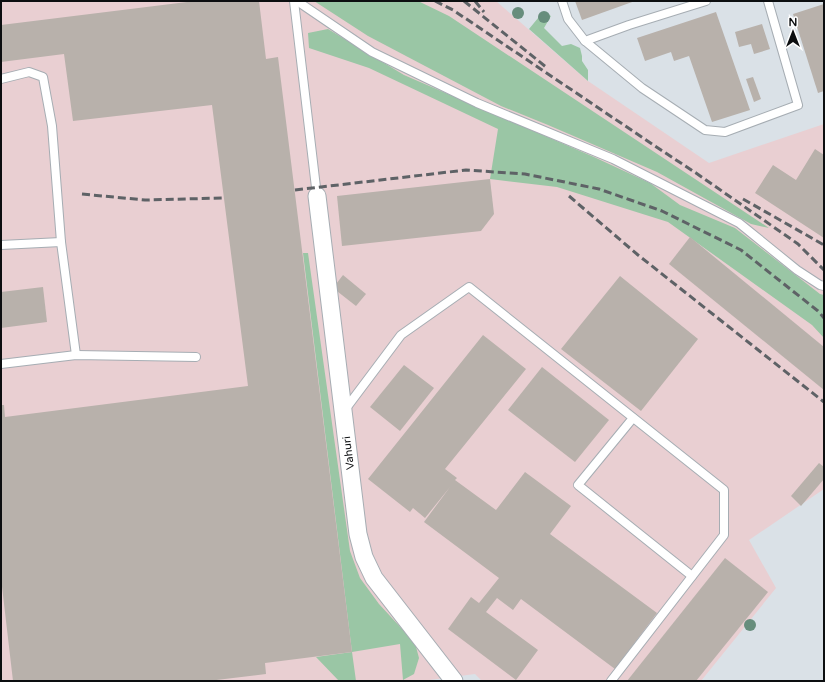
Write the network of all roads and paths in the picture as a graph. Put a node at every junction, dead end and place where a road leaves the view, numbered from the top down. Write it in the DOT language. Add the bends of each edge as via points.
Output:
graph roads {
  1 [pos="294,1"];
  2 [pos="297,1"];
  3 [pos="562,1"];
  4 [pos="706,1"];
  5 [pos="768,1"];
  6 [pos="585,41"];
  7 [pos="1,79"];
  8 [pos="317,196"];
  9 [pos="61,242"];
  10 [pos="3,243"];
  11 [pos="824,286"];
  12 [pos="76,355"];
  13 [pos="196,357"];
  14 [pos="1,364"];
  15 [pos="343,412"];
  16 [pos="633,418"];
  17 [pos="692,576"];
  18 [pos="454,681"];
  19 [pos="611,681"];
  1 -- 8 [label="lane"];
  2 -- 11 [label="lane" via="372,52 477,103 614,159 738,223 797,270"];
  3 -- 6 [label="lane" via="568,19"];
  4 -- 6 [label="lane"];
  5 -- 6 [label="lane" via="798,105 725,132 705,130 642,88"];
  7 -- 9 [label="lane" via="29,72 43,77 52,126"];
  8 -- 15 [label="street, Vahuri"];
  9 -- 10 [label="lane"];
  9 -- 12 [label="lane"];
  12 -- 13 [label="lane"];
  12 -- 14 [label="lane"];
  15 -- 16 [label="lane" via="401,334 469,287"];
  15 -- 18 [label="street, Vahuri" via="358,534 364,557 374,578"];
  16 -- 17 [label="lane" via="724,490 724,535"];
  16 -- 17 [label="lane" via="578,485"];
  17 -- 19 [label="lane"];
}
